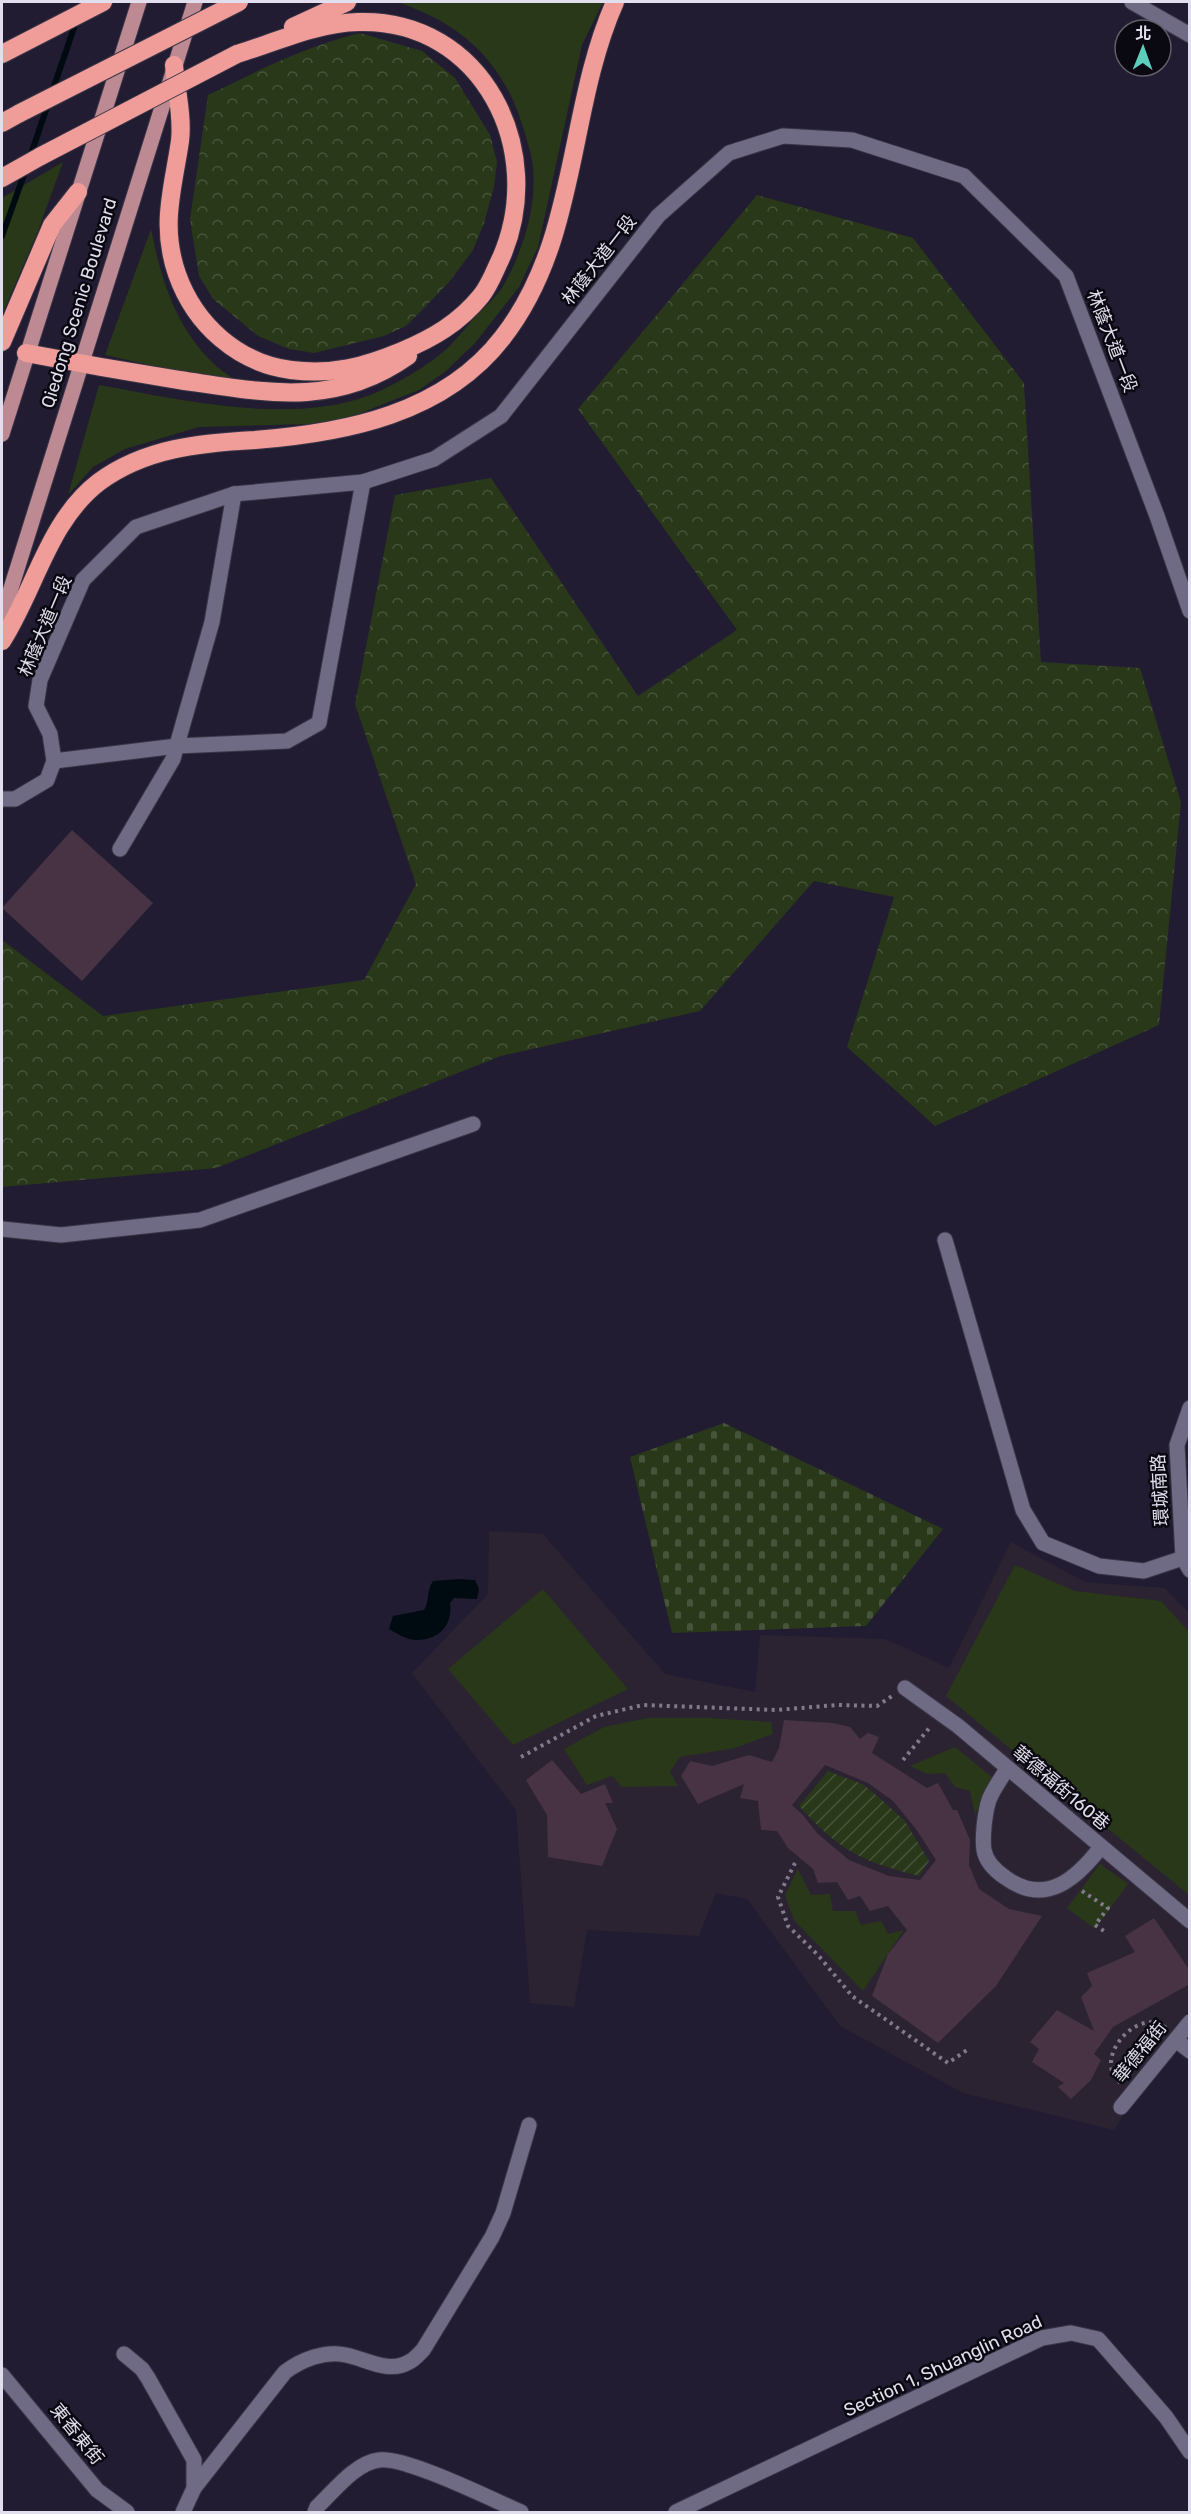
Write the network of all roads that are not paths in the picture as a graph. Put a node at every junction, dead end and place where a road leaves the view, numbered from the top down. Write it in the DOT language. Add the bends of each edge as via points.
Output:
graph roads {
  1 [pos="103,2"];
  2 [pos="140,2"];
  3 [pos="195,2"];
  4 [pos="239,2"];
  5 [pos="346,2"];
  6 [pos="615,2"];
  7 [pos="1132,2"];
  8 [pos="1190,35"];
  9 [pos="2,54"];
  10 [pos="237,54"];
  11 [pos="174,65"];
  12 [pos="2,123"];
  13 [pos="7,175"];
  14 [pos="78,192"];
  15 [pos="444,331"];
  16 [pos="2,342"];
  17 [pos="26,353"];
  18 [pos="80,364"];
  19 [pos="2,434"];
  20 [pos="363,482"];
  21 [pos="234,494"];
  22 [pos="1190,611"];
  23 [pos="2,617"];
  24 [pos="2,641"];
  25 [pos="177,746"];
  26 [pos="54,761"];
  27 [pos="2,799"];
  28 [pos="120,849"];
  29 [pos="473,1124"];
  30 [pos="2,1229"];
  31 [pos="945,1240"];
  32 [pos="1190,1408"];
  33 [pos="1186,1564"];
  34 [pos="905,1688"];
  35 [pos="1007,1768"];
  36 [pos="1101,1846"];
  37 [pos="1190,1922"];
  38 [pos="1190,2022"];
  39 [pos="1176,2040"];
  40 [pos="1190,2051"];
  41 [pos="1121,2107"];
  42 [pos="529,2125"];
  43 [pos="124,2354"];
  44 [pos="2,2376"];
  45 [pos="1190,2452"];
  46 [pos="194,2488"];
  47 [pos="127,2512"];
  48 [pos="183,2512"];
  49 [pos="315,2512"];
  50 [pos="521,2512"];
  51 [pos="676,2512"];
  1 -- 9 [label="highway"];
  2 -- 14 [label="main road, Qiedong Scenic Boulevard"];
  3 -- 11 [label="main road, Qiedong Scenic Boulevard"];
  4 -- 12 [label="highway, bridge"];
  5 -- 10 [label="highway"];
  6 -- 24 [label="highway" via="595,62 554,237 533,293 502,339 435,396 389,416 317,432 194,444 125,466 76,504"];
  7 -- 8 [label="street"];
  10 -- 13 [label="highway, bridge"];
  10 -- 15 [label="highway" via="323,28 356,22 384,23 425,34 475,70 498,106 514,149 516,216 483,294"];
  11 -- 15 [label="highway" via="180,138 167,209 171,253 197,315 229,345 249,357 271,367 313,372 362,366"];
  11 -- 18 [label="main road, Qiedong Scenic Boulevard"];
  14 -- 16 [label="highway" via="52,225"];
  14 -- 17 [label="main road, Qiedong Scenic Boulevard"];
  15 -- 18 [label="highway" via="389,370 356,384 319,391 271,394"];
  17 -- 18 [label="highway"];
  17 -- 19 [label="main road, Qiedong Scenic Boulevard"];
  18 -- 23 [label="main road, Qiedong Scenic Boulevard"];
  20 -- 21 [label="street, 林蔭大道一段"];
  20 -- 22 [label="street, 林蔭大道一段" via="434,459 501,416 658,216 729,153 783,136 852,140 964,176 1066,276"];
  20 -- 25 [label="street" via="319,723 287,741"];
  21 -- 25 [label="street" via="212,622"];
  21 -- 26 [label="street, 林蔭大道一段" via="136,527 83,580 40,680 36,706 50,734"];
  25 -- 26 [label="street"];
  25 -- 28 [label="street"];
  26 -- 27 [label="street" via="47,780 15,799"];
  29 -- 30 [label="street" via="200,1220 61,1234"];
  31 -- 33 [label="street" via="1023,1510 1042,1543 1099,1566 1144,1571"];
  32 -- 33 [label="street, 環城南路" via="1177,1445"];
  34 -- 35 [label="street, 華德福街160巷"];
  35 -- 36 [label="street, 華德福街160巷"];
  35 -- 36 [label="street" via="989,1800 984,1851 995,1870 1030,1890 1046,1890 1068,1882"];
  36 -- 37 [label="street, 華德福街160巷"];
  38 -- 39 [label="street, 華德福街"];
  39 -- 40 [label="street"];
  39 -- 41 [label="street, 華德福街"];
  42 -- 46 [label="street" via="492,2237 423,2350 410,2362 392,2367 344,2354 325,2354 297,2363 285,2372"];
  43 -- 46 [label="street" via="148,2378 194,2460"];
  44 -- 47 [label="street, 東香東街" via="97,2490"];
  45 -- 51 [label="street, Section 1, Shuanglin Road" via="1166,2417 1098,2339 1071,2333 1042,2338"];
  46 -- 48 [label="street"];
  49 -- 50 [label="street" via="361,2467 378,2460 426,2471"];
}
